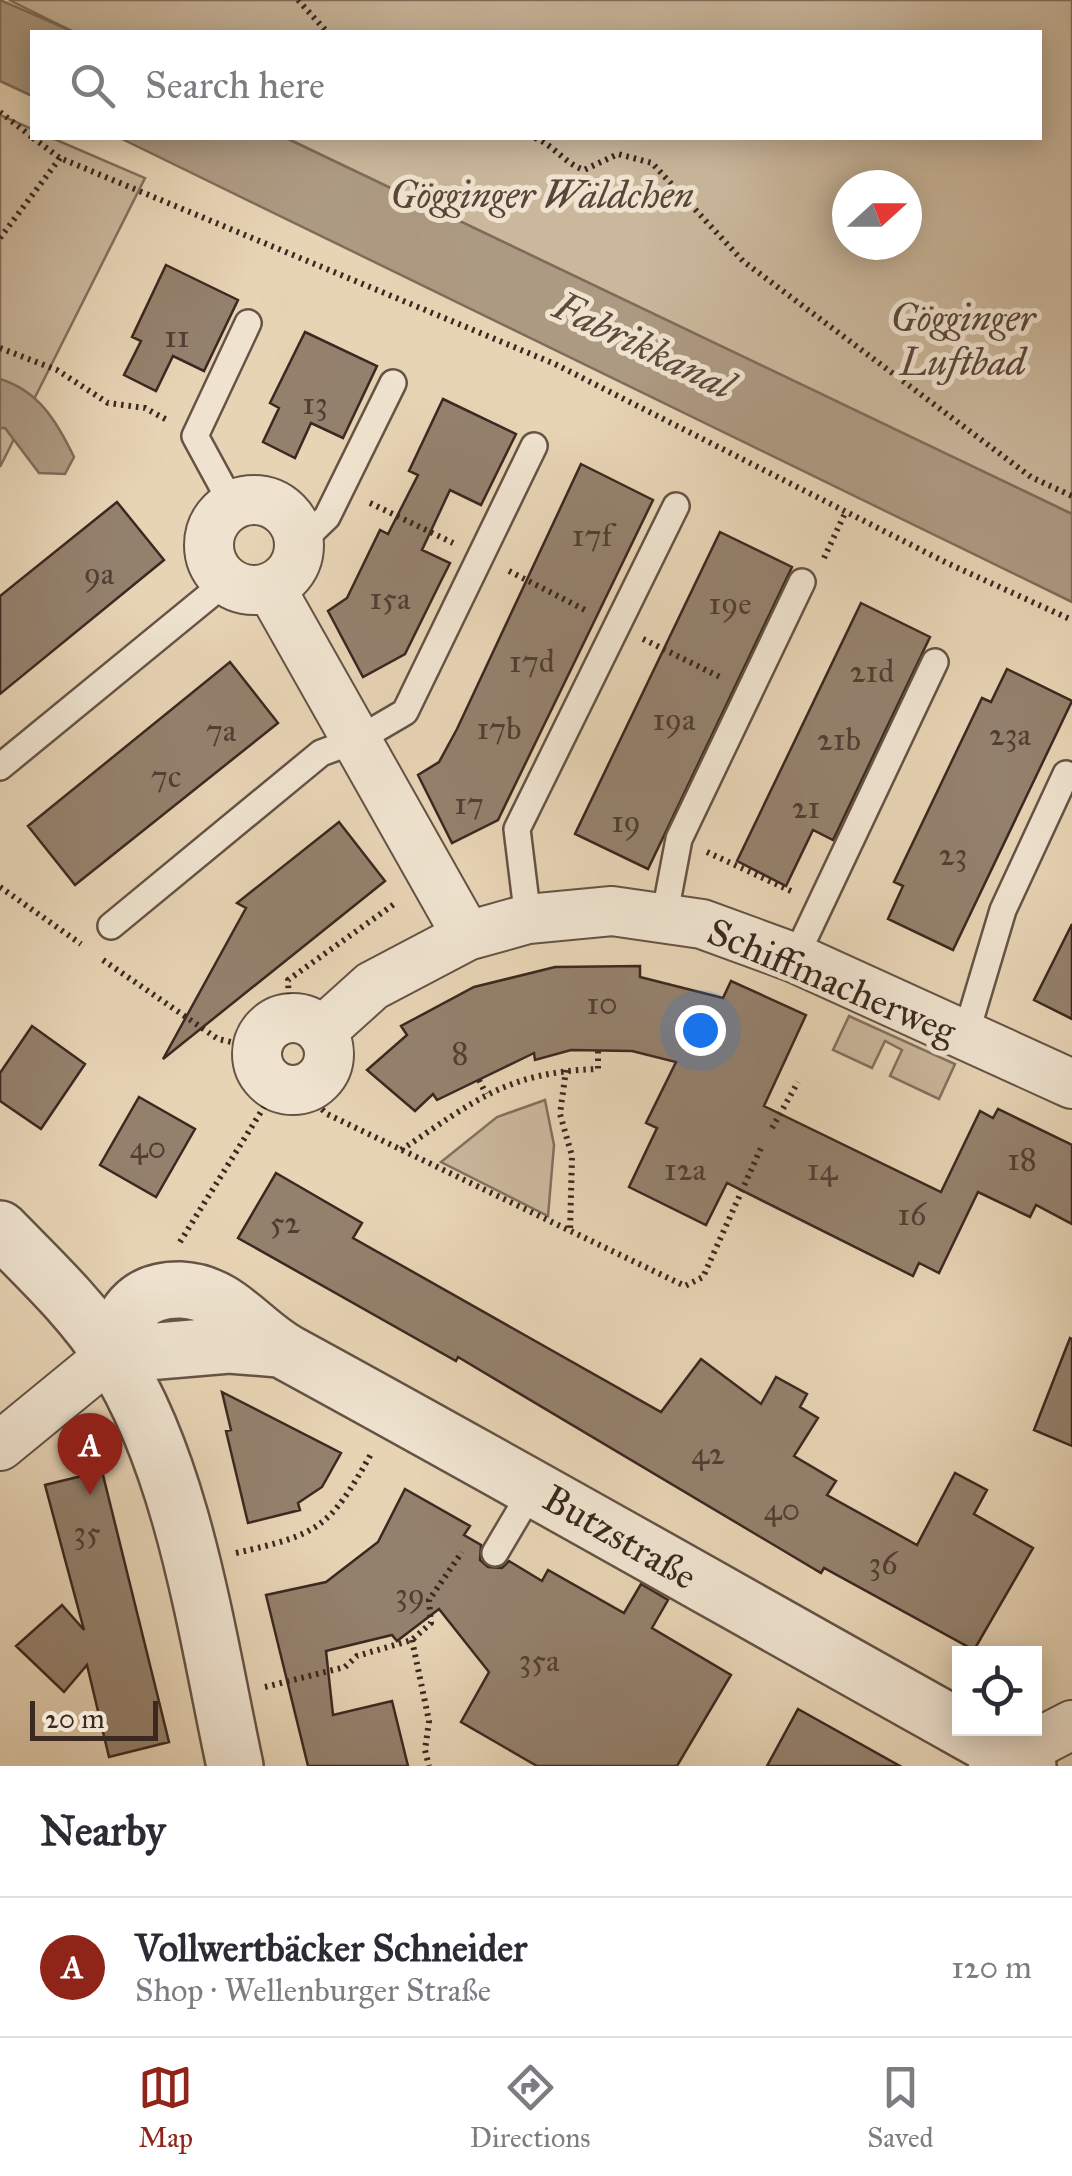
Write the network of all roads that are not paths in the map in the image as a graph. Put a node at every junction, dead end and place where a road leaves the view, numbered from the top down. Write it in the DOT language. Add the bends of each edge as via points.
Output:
graph roads {
  1 [pos="248,323"];
  2 [pos="393,383"];
  3 [pos="534,446"];
  4 [pos="233,506"];
  5 [pos="676,506"];
  6 [pos="300,544"];
  7 [pos="802,582"];
  8 [pos="248,584"];
  9 [pos="935,662"];
  10 [pos="358,739"];
  11 [pos="0,767"];
  12 [pos="1066,774"];
  13 [pos="664,918"];
  14 [pos="528,920"];
  15 [pos="112,926"];
  16 [pos="467,936"];
  17 [pos="796,958"];
  18 [pos="965,1037"];
  19 [pos="289,1054"];
  20 [pos="1072,1084"];
  21 [pos="0,1229"];
  22 [pos="279,1349"];
  23 [pos="111,1354"];
  24 [pos="0,1446"];
  25 [pos="534,1486"];
  26 [pos="495,1553"];
  27 [pos="952,1723"];
  28 [pos="1072,1725"];
  29 [pos="971,1736"];
  30 [pos="1010,1763"];
  31 [pos="235,1766"];
  1 -- 4 [label="lane" via="195,436"];
  2 -- 6 [label="lane" via="327,517"];
  3 -- 10 [label="lane" via="406,712"];
  4 -- 6 [label="street" via="271,503 291,520"];
  4 -- 8 [label="street" via="215,523 212,560"];
  5 -- 14 [label="lane" via="517,829"];
  6 -- 8 [label="street" via="292,570"];
  7 -- 13 [label="lane" via="679,839"];
  8 -- 10 [label="street"];
  8 -- 11 [label="lane"];
  9 -- 17 [label="lane"];
  10 -- 15 [label="lane" via="322,752"];
  10 -- 16 [label="street"];
  12 -- 18 [label="lane" via="1003,910"];
  13 -- 14 [label="street, Schiffmacherweg" via="612,912"];
  13 -- 17 [label="street, Schiffmacherweg" via="702,924"];
  14 -- 16 [label="street, Schiffmacherweg"];
  16 -- 19 [label="street, Schiffmacherweg" via="372,986"];
  17 -- 18 [label="street, Schiffmacherweg"];
  18 -- 20 [label="street, Schiffmacherweg"];
  21 -- 23 [label="street"];
  22 -- 23 [label="street, Butzstraße" via="228,1345"];
  22 -- 23 [label="street, Butzstraße" via="220,1300 162,1291 120,1319"];
  22 -- 25 [label="street, Butzstraße"];
  23 -- 24 [label="street"];
  23 -- 31 [label="street" via="160,1455"];
  25 -- 26 [label="lane"];
  25 -- 27 [label="street, Butzstraße"];
  28 -- 30 [label="street"];
  29 -- 30 [label="street, Butzstraße"];
}
